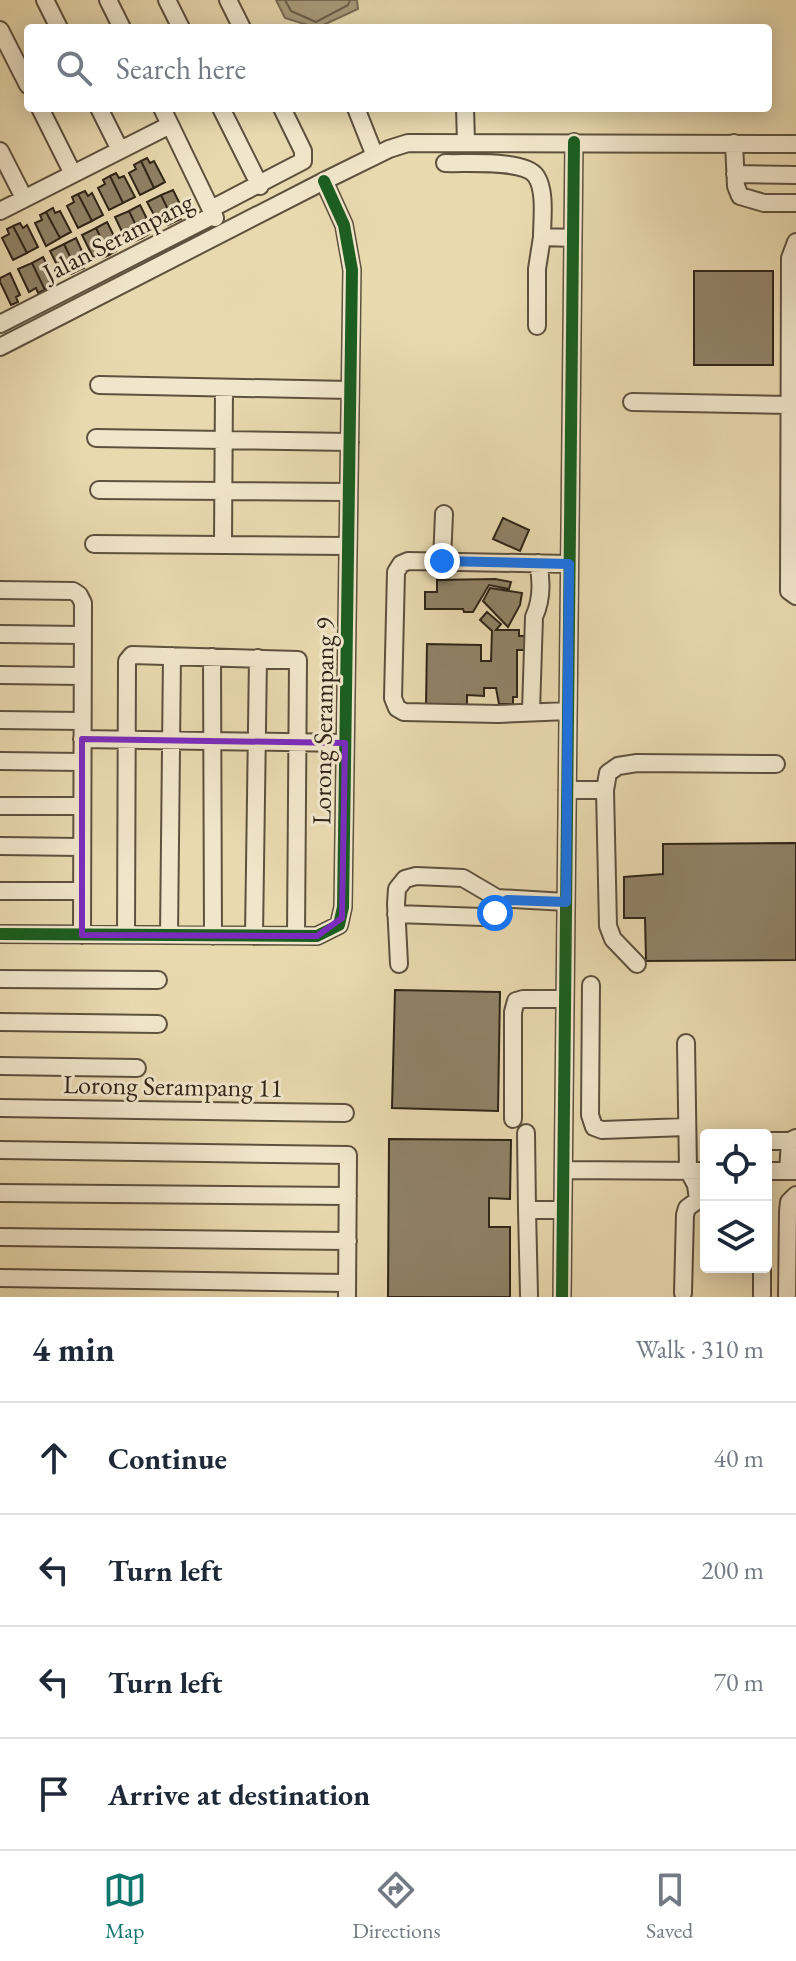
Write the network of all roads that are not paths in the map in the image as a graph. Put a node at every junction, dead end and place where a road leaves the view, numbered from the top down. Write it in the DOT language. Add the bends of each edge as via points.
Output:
graph roads {
  1 [pos="45,0"];
  2 [pos="108,0"];
  3 [pos="167,0"];
  4 [pos="228,0"];
  5 [pos="57,24"];
  6 [pos="120,24"];
  7 [pos="179,24"];
  8 [pos="240,24"];
  9 [pos="0,30"];
  10 [pos="24,77"];
  11 [pos="42,112"];
  12 [pos="101,112"];
  13 [pos="164,112"];
  14 [pos="223,112"];
  15 [pos="284,112"];
  16 [pos="358,112"];
  17 [pos="465,112"];
  18 [pos="170,125"];
  19 [pos="466,142"];
  20 [pos="574,142"];
  21 [pos="734,143"];
  22 [pos="796,144"];
  23 [pos="120,150"];
  24 [pos="0,151"];
  25 [pos="375,156"];
  26 [pos="445,163"];
  27 [pos="73,174"];
  28 [pos="735,174"];
  29 [pos="796,174"];
  30 [pos="324,181"];
  31 [pos="260,186"];
  32 [pos="24,198"];
  33 [pos="796,203"];
  34 [pos="0,211"];
  35 [pos="212,212"];
  36 [pos="224,233"];
  37 [pos="542,237"];
  38 [pos="573,238"];
  39 [pos="796,242"];
  40 [pos="0,324"];
  41 [pos="537,326"];
  42 [pos="0,347"];
  43 [pos="99,385"];
  44 [pos="224,389"];
  45 [pos="350,390"];
  46 [pos="632,402"];
  47 [pos="789,405"];
  48 [pos="96,438"];
  49 [pos="222,440"];
  50 [pos="350,442"];
  51 [pos="99,490"];
  52 [pos="223,490"];
  53 [pos="349,492"];
  54 [pos="444,514"];
  55 [pos="223,543"];
  56 [pos="94,544"];
  57 [pos="347,546"];
  58 [pos="442,561"];
  59 [pos="538,563"];
  60 [pos="569,564"];
  61 [pos="0,590"];
  62 [pos="796,596"];
  63 [pos="0,634"];
  64 [pos="83,635"];
  65 [pos="172,656"];
  66 [pos="212,657"];
  67 [pos="258,658"];
  68 [pos="0,675"];
  69 [pos="82,676"];
  70 [pos="531,711"];
  71 [pos="568,711"];
  72 [pos="0,720"];
  73 [pos="82,721"];
  74 [pos="82,739"];
  75 [pos="125,739"];
  76 [pos="171,740"];
  77 [pos="212,741"];
  78 [pos="256,742"];
  79 [pos="299,742"];
  80 [pos="345,743"];
  81 [pos="0,761"];
  82 [pos="82,762"];
  83 [pos="776,764"];
  84 [pos="567,790"];
  85 [pos="605,790"];
  86 [pos="0,806"];
  87 [pos="81,806"];
  88 [pos="0,846"];
  89 [pos="81,847"];
  90 [pos="0,891"];
  91 [pos="81,891"];
  92 [pos="507,900"];
  93 [pos="566,902"];
  94 [pos="396,914"];
  95 [pos="0,934"];
  96 [pos="82,935"];
  97 [pos="126,935"];
  98 [pos="169,935"];
  99 [pos="213,936"];
  100 [pos="254,936"];
  101 [pos="296,936"];
  102 [pos="399,964"];
  103 [pos="637,964"];
  104 [pos="0,979"];
  105 [pos="158,980"];
  106 [pos="591,985"];
  107 [pos="565,999"];
  108 [pos="0,1022"];
  109 [pos="158,1024"];
  110 [pos="686,1043"];
  111 [pos="0,1066"];
  112 [pos="137,1068"];
  113 [pos="0,1108"];
  114 [pos="345,1113"];
  115 [pos="513,1119"];
  116 [pos="686,1127"];
  117 [pos="526,1133"];
  118 [pos="793,1140"];
  119 [pos="772,1141"];
  120 [pos="0,1150"];
  121 [pos="564,1170"];
  122 [pos="688,1170"];
  123 [pos="700,1171"];
  124 [pos="792,1171"];
  125 [pos="0,1193"];
  126 [pos="700,1195"];
  127 [pos="796,1195"];
  128 [pos="348,1196"];
  129 [pos="700,1201"];
  130 [pos="527,1210"];
  131 [pos="563,1210"];
  132 [pos="0,1237"];
  133 [pos="348,1241"];
  134 [pos="762,1273"];
  135 [pos="0,1278"];
  136 [pos="347,1290"];
  137 [pos="683,1293"];
  138 [pos="529,1295"];
  139 [pos="762,1295"];
  140 [pos="787,1295"];
  141 [pos="562,1297"];
  1 -- 5 [label="street"];
  2 -- 6 [label="street"];
  3 -- 7 [label="street"];
  4 -- 8 [label="street"];
  9 -- 10 [label="street"];
  11 -- 27 [label="street"];
  12 -- 23 [label="street"];
  13 -- 18 [label="street"];
  14 -- 31 [label="street"];
  15 -- 31 [label="street, Jalan Serampang" via="303,161"];
  16 -- 25 [label="street"];
  17 -- 19 [label="street"];
  18 -- 23 [label="street"];
  18 -- 35 [label="street"];
  19 -- 20 [label="street"];
  19 -- 25 [label="street" via="408,143"];
  20 -- 21 [label="street"];
  20 -- 38 [label="street"];
  21 -- 22 [label="street"];
  21 -- 28 [label="street"];
  23 -- 27 [label="street"];
  24 -- 32 [label="street"];
  25 -- 30 [label="street"];
  26 -- 37 [label="street" via="528,168 541,193"];
  27 -- 32 [label="street"];
  28 -- 29 [label="street"];
  28 -- 33 [label="street" via="740,196"];
  29 -- 33 [label="street"];
  30 -- 36 [label="street"];
  30 -- 45 [label="street, Lorong Serampang 9" via="344,225 352,270"];
  31 -- 35 [label="street, Jalan Serampang"];
  32 -- 34 [label="street"];
  35 -- 36 [label="street"];
  35 -- 40 [label="street, Jalan Serampang"];
  36 -- 42 [label="street"];
  37 -- 38 [label="street"];
  37 -- 41 [label="street"];
  38 -- 60 [label="street"];
  39 -- 47 [label="street" via="790,258"];
  43 -- 44 [label="street"];
  44 -- 45 [label="street"];
  44 -- 49 [label="street"];
  45 -- 50 [label="street, Lorong Serampang 9"];
  46 -- 47 [label="street"];
  47 -- 62 [label="street" via="789,591"];
  48 -- 49 [label="street"];
  49 -- 50 [label="street"];
  49 -- 52 [label="street"];
  50 -- 53 [label="street, Lorong Serampang 9"];
  51 -- 52 [label="street"];
  52 -- 53 [label="street"];
  52 -- 55 [label="street"];
  53 -- 57 [label="street, Lorong Serampang 9"];
  54 -- 58 [label="street"];
  55 -- 56 [label="street"];
  55 -- 57 [label="street"];
  57 -- 80 [label="street, Lorong Serampang 9"];
  58 -- 59 [label="street"];
  58 -- 70 [label="street" via="408,561 396,572 397,708"];
  59 -- 60 [label="street"];
  59 -- 70 [label="street" via="542,581 534,617"];
  60 -- 71 [label="street"];
  61 -- 64 [label="street" via="73,591 83,603"];
  63 -- 64 [label="street"];
  64 -- 69 [label="street"];
  65 -- 66 [label="street"];
  65 -- 75 [label="street" via="128,657"];
  65 -- 76 [label="street"];
  66 -- 67 [label="street"];
  66 -- 77 [label="street"];
  67 -- 78 [label="street"];
  67 -- 79 [label="street" via="298,660"];
  68 -- 69 [label="street"];
  69 -- 73 [label="street"];
  70 -- 71 [label="street"];
  71 -- 84 [label="street"];
  72 -- 73 [label="street"];
  73 -- 74 [label="street"];
  74 -- 75 [label="street"];
  74 -- 82 [label="street"];
  75 -- 76 [label="street"];
  75 -- 97 [label="street"];
  76 -- 77 [label="street"];
  76 -- 98 [label="street"];
  77 -- 78 [label="street"];
  77 -- 99 [label="street"];
  78 -- 79 [label="street"];
  78 -- 100 [label="street"];
  79 -- 80 [label="street"];
  79 -- 101 [label="street"];
  80 -- 101 [label="street, Lorong Serampang 9" via="342,918 326,933"];
  81 -- 82 [label="street"];
  82 -- 87 [label="street"];
  83 -- 85 [label="street" via="627,764 608,773"];
  84 -- 85 [label="street"];
  84 -- 93 [label="street"];
  85 -- 103 [label="street" via="608,926"];
  86 -- 87 [label="street"];
  87 -- 89 [label="street"];
  88 -- 89 [label="street"];
  89 -- 91 [label="street"];
  90 -- 91 [label="street"];
  91 -- 96 [label="street"];
  92 -- 93 [label="street"];
  92 -- 94 [label="street" via="483,917"];
  92 -- 94 [label="street" via="463,878 416,876 397,889"];
  93 -- 107 [label="street"];
  94 -- 102 [label="street"];
  95 -- 96 [label="street, Lorong Serampang 9"];
  96 -- 97 [label="street, Lorong Serampang 9"];
  97 -- 98 [label="street, Lorong Serampang 9"];
  98 -- 99 [label="street, Lorong Serampang 9"];
  99 -- 100 [label="street, Lorong Serampang 9"];
  100 -- 101 [label="street, Lorong Serampang 9"];
  104 -- 105 [label="street"];
  106 -- 116 [label="street" via="594,1127"];
  107 -- 115 [label="street" via="516,1001"];
  107 -- 121 [label="street"];
  108 -- 109 [label="street"];
  110 -- 116 [label="street"];
  111 -- 112 [label="street"];
  113 -- 114 [label="street, Lorong Serampang 11"];
  116 -- 122 [label="street"];
  117 -- 130 [label="street"];
  118 -- 119 [label="street"];
  118 -- 124 [label="street"];
  120 -- 128 [label="street" via="348,1155"];
  121 -- 122 [label="street"];
  121 -- 131 [label="street"];
  122 -- 123 [label="street"];
  122 -- 126 [label="street"];
  125 -- 128 [label="street"];
  127 -- 140 [label="street" via="788,1211"];
  128 -- 133 [label="street"];
  129 -- 137 [label="street" via="685,1215"];
  130 -- 131 [label="street"];
  130 -- 138 [label="street"];
  131 -- 141 [label="street"];
  132 -- 133 [label="street"];
  133 -- 136 [label="street"];
  134 -- 139 [label="street"];
  135 -- 136 [label="street"];
}
